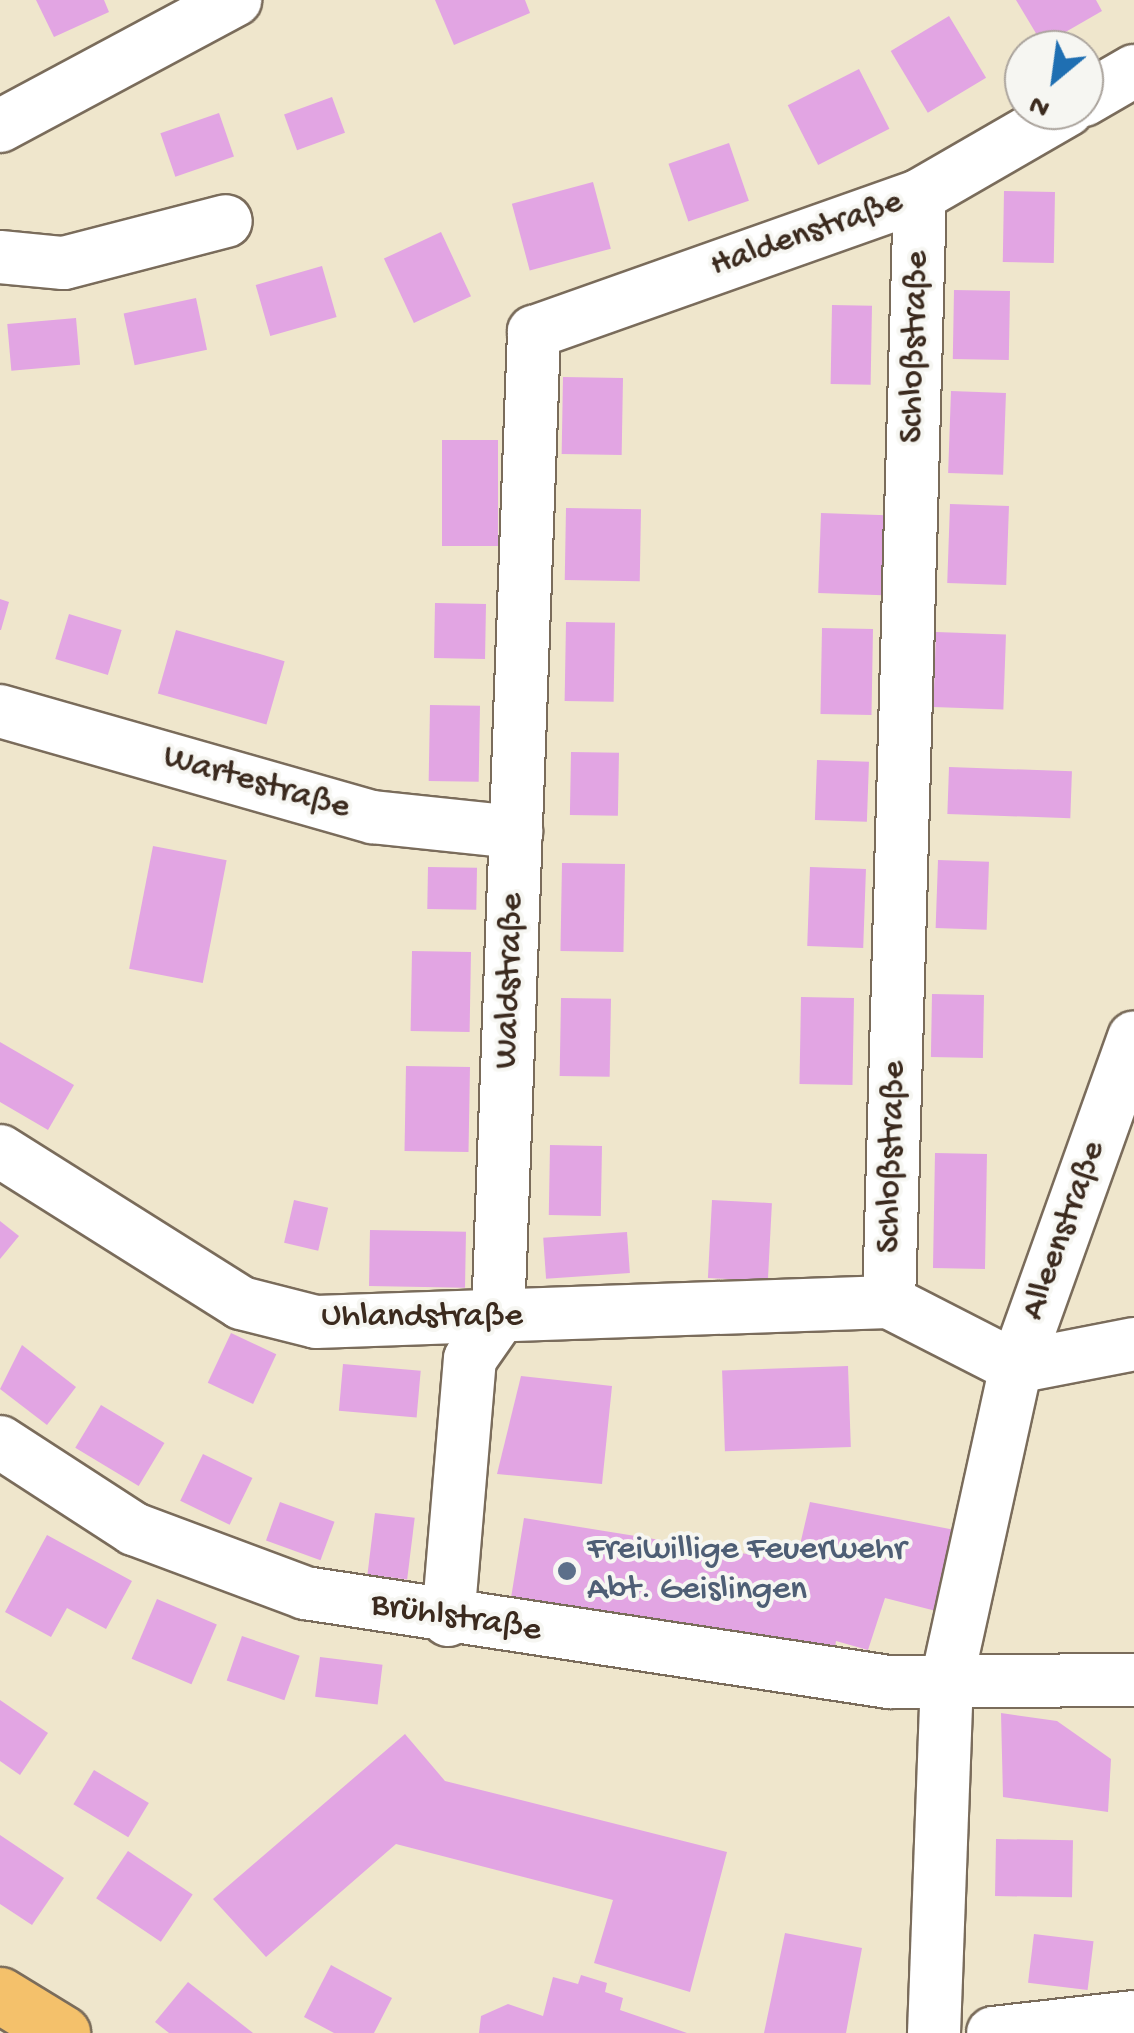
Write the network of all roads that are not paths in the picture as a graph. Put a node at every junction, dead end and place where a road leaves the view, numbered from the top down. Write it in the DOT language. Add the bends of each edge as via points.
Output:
graph roads {
  1 [pos="234,0"];
  2 [pos="1134,71"];
  3 [pos="1104,88"];
  4 [pos="0,126"];
  5 [pos="1032,130"];
  6 [pos="920,195"];
  7 [pos="226,221"];
  8 [pos="0,257"];
  9 [pos="534,332"];
  10 [pos="0,711"];
  11 [pos="516,832"];
  12 [pos="1134,1038"];
  13 [pos="0,1151"];
  14 [pos="889,1302"];
  15 [pos="498,1319"];
  16 [pos="1134,1344"];
  17 [pos="1016,1367"];
  18 [pos="0,1442"];
  19 [pos="448,1620"];
  20 [pos="947,1680"];
  21 [pos="1134,1680"];
  22 [pos="0,1995"];
  23 [pos="1134,2017"];
  24 [pos="62,2033"];
  25 [pos="934,2033"];
  26 [pos="993,2033"];
  1 -- 4 [label="street"];
  2 -- 3 [label="street"];
  5 -- 6 [label="street, Haldenstraße"];
  6 -- 9 [label="street, Haldenstraße"];
  6 -- 14 [label="street, Schloßstraße"];
  7 -- 8 [label="street" via="64,263"];
  9 -- 11 [label="street, Waldstraße"];
  10 -- 11 [label="street, Wartestraße" via="373,817"];
  11 -- 15 [label="street, Waldstraße"];
  12 -- 17 [label="street, Alleenstraße"];
  13 -- 15 [label="street, Uhlandstraße" via="240,1303 316,1322"];
  14 -- 15 [label="street, Uhlandstraße"];
  14 -- 17 [label="street, Schloßstraße"];
  15 -- 19 [label="street" via="470,1359"];
  16 -- 17 [label="street"];
  17 -- 20 [label="street"];
  18 -- 19 [label="street, Brühlstraße" via="134,1529 305,1593"];
  19 -- 20 [label="street, Brühlstraße" via="889,1682"];
  20 -- 21 [label="street, Brühlstraße"];
  20 -- 25 [label="street"];
  22 -- 24 [label="main road"];
  23 -- 26 [label="street"];
}
